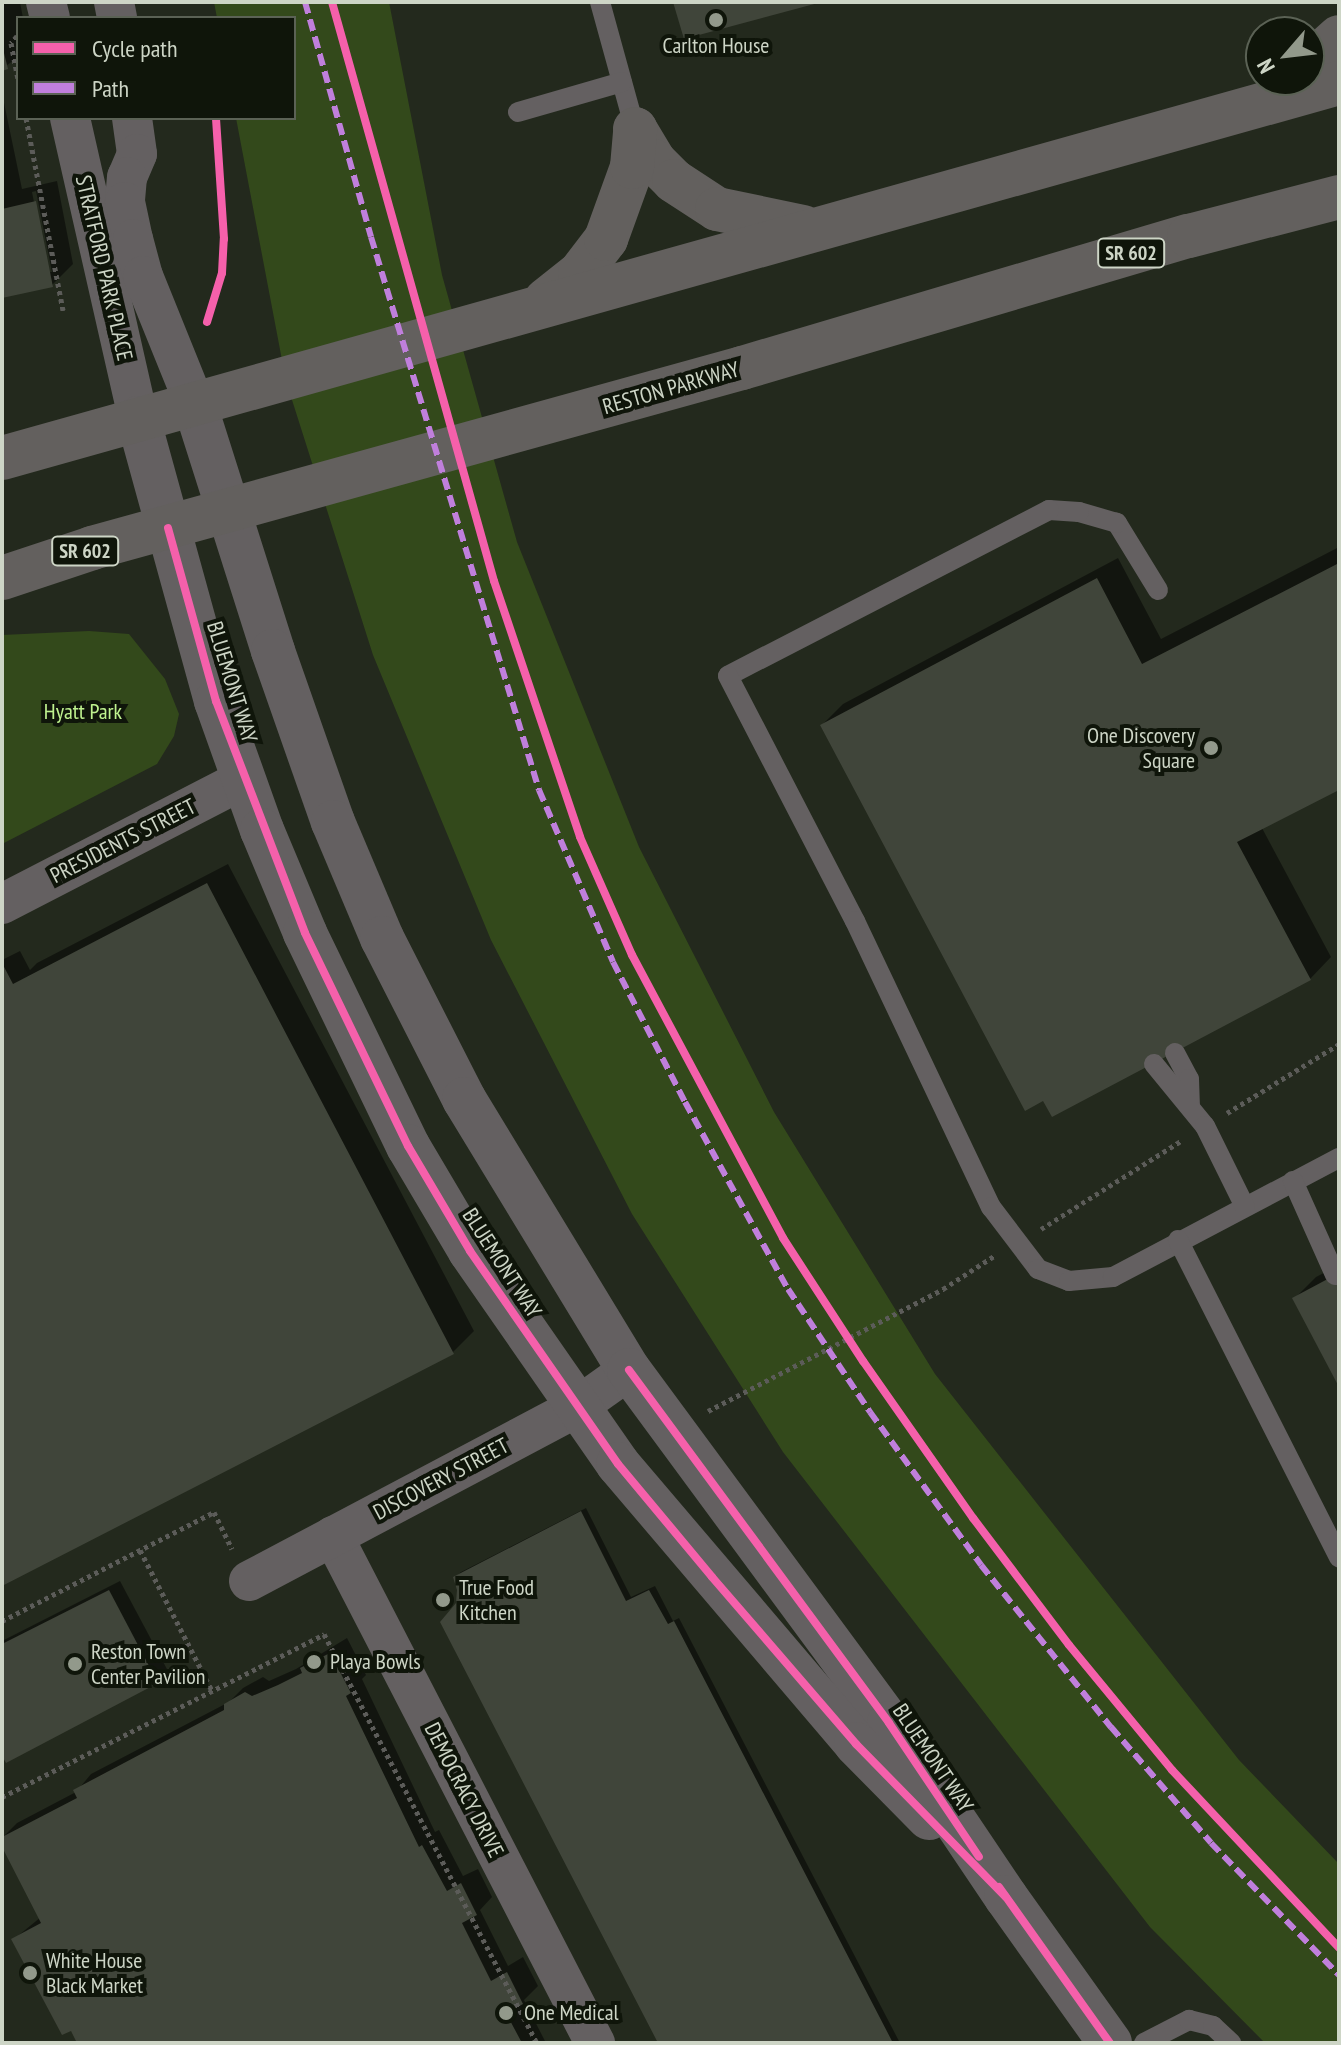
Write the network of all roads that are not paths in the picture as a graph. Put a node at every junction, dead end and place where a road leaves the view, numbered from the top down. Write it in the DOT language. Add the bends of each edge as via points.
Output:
graph roads {
  1 [pos="600,2"];
  2 [pos="622,82"];
  3 [pos="1339,83"];
  4 [pos="1258,96"];
  5 [pos="518,112"];
  6 [pos="1225,114"];
  7 [pos="70,120"];
  8 [pos="132,120"];
  9 [pos="635,129"];
  10 [pos="127,177"];
  11 [pos="84,184"];
  12 [pos="1339,197"];
  13 [pos="817,229"];
  14 [pos="521,312"];
  15 [pos="195,405"];
  16 [pos="138,418"];
  17 [pos="2,458"];
  18 [pos="230,510"];
  19 [pos="168,528"];
  20 [pos="2,578"];
  21 [pos="1158,590"];
  22 [pos="244,779"];
  23 [pos="2,904"];
  24 [pos="1175,1053"];
  25 [pos="1154,1064"];
  26 [pos="1190,1106"];
  27 [pos="1339,1158"];
  28 [pos="1293,1181"];
  29 [pos="1245,1207"];
  30 [pos="1178,1240"];
  31 [pos="1335,1275"];
  32 [pos="629,1370"];
  33 [pos="577,1407"];
  34 [pos="333,1536"];
  35 [pos="1339,1557"];
  36 [pos="249,1581"];
  37 [pos="1006,1897"];
  38 [pos="595,2043"];
  39 [pos="1110,2043"];
  40 [pos="1144,2043"];
  41 [pos="1231,2043"];
  1 -- 2 [label="lane"];
  2 -- 5 [label="lane"];
  2 -- 9 [label="lane"];
  3 -- 6 [label="main road"];
  4 -- 6 [label="main road"];
  6 -- 13 [label="main road"];
  7 -- 11 [label="street, STRATFORD PARK PLACE"];
  8 -- 10 [label="street, STRATFORD PARK PLACE" via="137,154"];
  9 -- 13 [label="main road" via="674,181 717,209"];
  9 -- 14 [label="main road" via="632,167 606,239 580,273"];
  10 -- 11 [label="lane"];
  10 -- 15 [label="street, STRATFORD PARK PLACE" via="125,202 143,276"];
  11 -- 16 [label="street, STRATFORD PARK PLACE"];
  12 -- 18 [label="main road, RESTON PARKWAY / SR 602"];
  13 -- 14 [label="main road"];
  14 -- 15 [label="main road"];
  15 -- 16 [label="main road"];
  15 -- 18 [label="street, BLUEMONT WAY"];
  16 -- 17 [label="main road"];
  16 -- 19 [label="street, BLUEMONT WAY"];
  18 -- 19 [label="main road, RESTON PARKWAY / SR 602"];
  18 -- 32 [label="street, BLUEMONT WAY" via="333,822 382,938 464,1099"];
  19 -- 20 [label="main road, RESTON PARKWAY / SR 602"];
  19 -- 22 [label="street, BLUEMONT WAY" via="216,701"];
  21 -- 30 [label="lane" via="1117,523 1049,510 728,676 855,921 991,1207 1016,1244 1038,1269 1069,1281 1113,1277"];
  22 -- 23 [label="street, PRESIDENTS STREET"];
  22 -- 33 [label="street, BLUEMONT WAY" via="305,933 408,1146 470,1251"];
  24 -- 26 [label="lane" via="1189,1079"];
  25 -- 26 [label="lane"];
  26 -- 29 [label="lane"];
  27 -- 28 [label="lane"];
  28 -- 29 [label="lane"];
  28 -- 31 [label="lane"];
  29 -- 30 [label="lane"];
  30 -- 35 [label="lane"];
  32 -- 33 [label="street, DISCOVERY STREET"];
  32 -- 37 [label="street, BLUEMONT WAY" via="889,1723"];
  33 -- 34 [label="street, DISCOVERY STREET"];
  33 -- 37 [label="street, BLUEMONT WAY" via="618,1464 845,1732"];
  34 -- 36 [label="street, DISCOVERY STREET"];
  34 -- 38 [label="street, DEMOCRACY DRIVE"];
  37 -- 39 [label="street, BLUEMONT WAY"];
  40 -- 41 [label="lane" via="1189,2020 1213,2026"];
}
